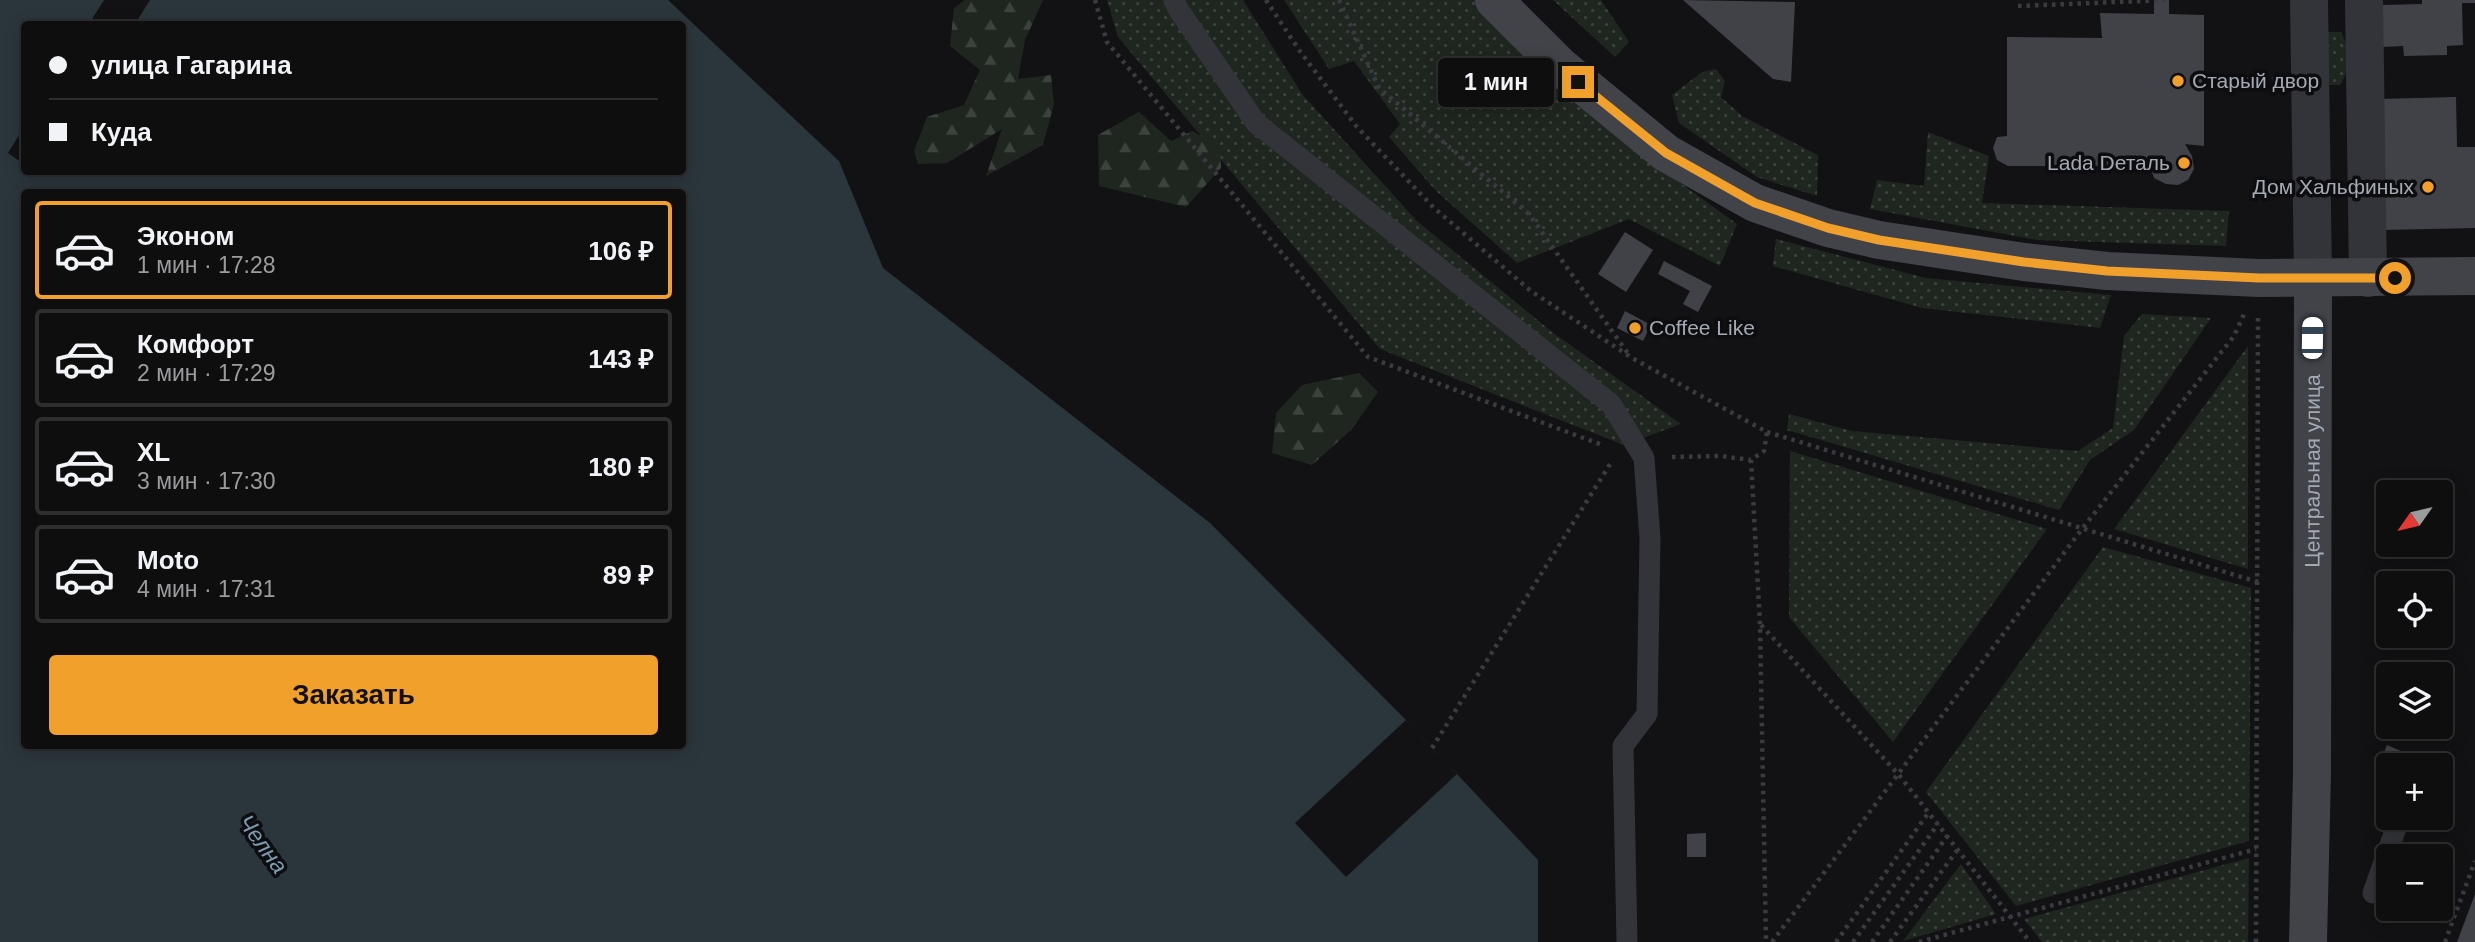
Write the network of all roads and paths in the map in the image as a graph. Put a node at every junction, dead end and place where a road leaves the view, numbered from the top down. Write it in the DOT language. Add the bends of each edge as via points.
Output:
graph roads {
  1 [pos="1096,0"];
  2 [pos="1174,0"];
  3 [pos="1339,0"];
  4 [pos="1494,0"];
  5 [pos="2168,0"];
  6 [pos="2018,6"];
  7 [pos="2309,10"];
  8 [pos="2364,10"];
  9 [pos="2310,79"];
  10 [pos="2204,80"];
  11 [pos="2311,145"];
  12 [pos="2366,146"];
  13 [pos="2475,276"];
  14 [pos="2259,278"];
  15 [pos="2313,278"];
  16 [pos="2368,278"];
  17 [pos="1632,358"];
  18 [pos="1767,432"];
  19 [pos="1618,451"];
  20 [pos="1644,458"];
  21 [pos="1751,460"];
  22 [pos="2082,530"];
  23 [pos="2258,582"];
  24 [pos="1760,624"];
  25 [pos="1432,748"];
  26 [pos="1899,775"];
  27 [pos="1929,812"];
  28 [pos="1938,824"];
  29 [pos="2395,830"];
  30 [pos="1948,835"];
  31 [pos="1958,849"];
  32 [pos="2256,849"];
  33 [pos="2475,861"];
  34 [pos="2373,892"];
  35 [pos="2010,917"];
  36 [pos="1627,942"];
  37 [pos="1772,942"];
  38 [pos="1836,942"];
  39 [pos="1853,942"];
  40 [pos="1872,942"];
  41 [pos="1890,942"];
  42 [pos="1919,942"];
  43 [pos="2030,942"];
  44 [pos="2256,942"];
  45 [pos="2308,942"];
  46 [pos="2445,942"];
  1 -- 19 [label="path" via="1107,42 1368,356"];
  2 -- 20 [label="lane" via="1256,123 1611,404"];
  3 -- 17 [label="path" via="1379,88 1529,214"];
  4 -- 14 [label="street" via="1560,66 1666,153 1755,203 1879,240 2011,260 2107,271"];
  5 -- 6 [label="path"];
  7 -- 8 [label="street"];
  7 -- 9 [label="street, Центральная улица"];
  8 -- 12 [label="street"];
  9 -- 10 [label="path"];
  9 -- 11 [label="street, Центральная улица"];
  11 -- 12 [label="street"];
  11 -- 15 [label="street, Центральная улица"];
  12 -- 16 [label="street"];
  13 -- 16 [label="street"];
  14 -- 15 [label="street"];
  14 -- 22 [label="path" via="2234,336"];
  14 -- 23 [label="path"];
  15 -- 16 [label="street"];
  15 -- 45 [label="street, Центральная улица"];
  18 -- 22 [label="path"];
  19 -- 20 [label="path"];
  19 -- 25 [label="path"];
  20 -- 21 [label="path"];
  20 -- 36 [label="lane" via="1650,538 1647,714 1623,746"];
  22 -- 23 [label="path"];
  22 -- 26 [label="path"];
  23 -- 32 [label="path"];
  24 -- 26 [label="path"];
  26 -- 27 [label="path"];
  26 -- 37 [label="path"];
  27 -- 28 [label="path"];
  27 -- 38 [label="path"];
  28 -- 30 [label="path"];
  28 -- 39 [label="path"];
  29 -- 34 [label="lane"];
  30 -- 31 [label="path"];
  30 -- 40 [label="path"];
  31 -- 35 [label="path"];
  31 -- 41 [label="path"];
  32 -- 35 [label="path"];
  32 -- 44 [label="path"];
  33 -- 46 [label="path"];
  35 -- 42 [label="path"];
  35 -- 43 [label="path"];
}
